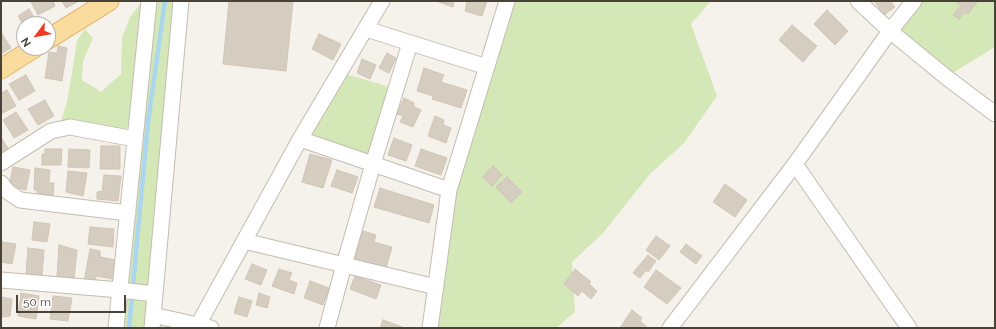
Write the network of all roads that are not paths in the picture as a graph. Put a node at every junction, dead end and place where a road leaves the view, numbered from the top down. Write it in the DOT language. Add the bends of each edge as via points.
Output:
graph roads {
  1 [pos="149,1"];
  2 [pos="181,1"];
  3 [pos="382,1"];
  4 [pos="507,1"];
  5 [pos="858,1"];
  6 [pos="914,1"];
  7 [pos="100,3"];
  8 [pos="366,29"];
  9 [pos="890,31"];
  10 [pos="56,33"];
  11 [pos="410,43"];
  12 [pos="21,56"];
  13 [pos="487,68"];
  14 [pos="1,69"];
  15 [pos="995,114"];
  16 [pos="300,138"];
  17 [pos="135,139"];
  18 [pos="1,163"];
  19 [pos="373,164"];
  20 [pos="795,164"];
  21 [pos="1,184"];
  22 [pos="449,190"];
  23 [pos="128,213"];
  24 [pos="244,241"];
  25 [pos="344,265"];
  26 [pos="1,280"];
  27 [pos="436,287"];
  28 [pos="120,290"];
  29 [pos="155,294"];
  30 [pos="152,322"];
  31 [pos="434,325"];
  32 [pos="204,326"];
  33 [pos="116,328"];
  34 [pos="327,328"];
  35 [pos="670,328"];
  36 [pos="909,328"];
  1 -- 17 [label="street"];
  2 -- 29 [label="street"];
  3 -- 8 [label="street"];
  4 -- 13 [label="street"];
  5 -- 9 [label="street"];
  6 -- 9 [label="street"];
  7 -- 10 [label="main road"];
  8 -- 11 [label="street"];
  8 -- 16 [label="street"];
  9 -- 15 [label="street" via="946,78"];
  9 -- 20 [label="street"];
  11 -- 13 [label="street"];
  11 -- 19 [label="street"];
  12 -- 14 [label="main road"];
  13 -- 22 [label="street"];
  16 -- 19 [label="street"];
  16 -- 24 [label="street"];
  17 -- 18 [label="street" via="70,127 51,131"];
  17 -- 23 [label="street"];
  19 -- 22 [label="street"];
  19 -- 25 [label="street"];
  20 -- 35 [label="street"];
  20 -- 36 [label="street"];
  21 -- 23 [label="street" via="20,200"];
  22 -- 27 [label="street"];
  23 -- 28 [label="street"];
  24 -- 25 [label="street"];
  24 -- 32 [label="street"];
  25 -- 27 [label="street"];
  25 -- 34 [label="street"];
  26 -- 28 [label="street"];
  27 -- 31 [label="street"];
  28 -- 29 [label="street"];
  28 -- 33 [label="street"];
  29 -- 30 [label="street"];
  30 -- 32 [label="street"];
}
